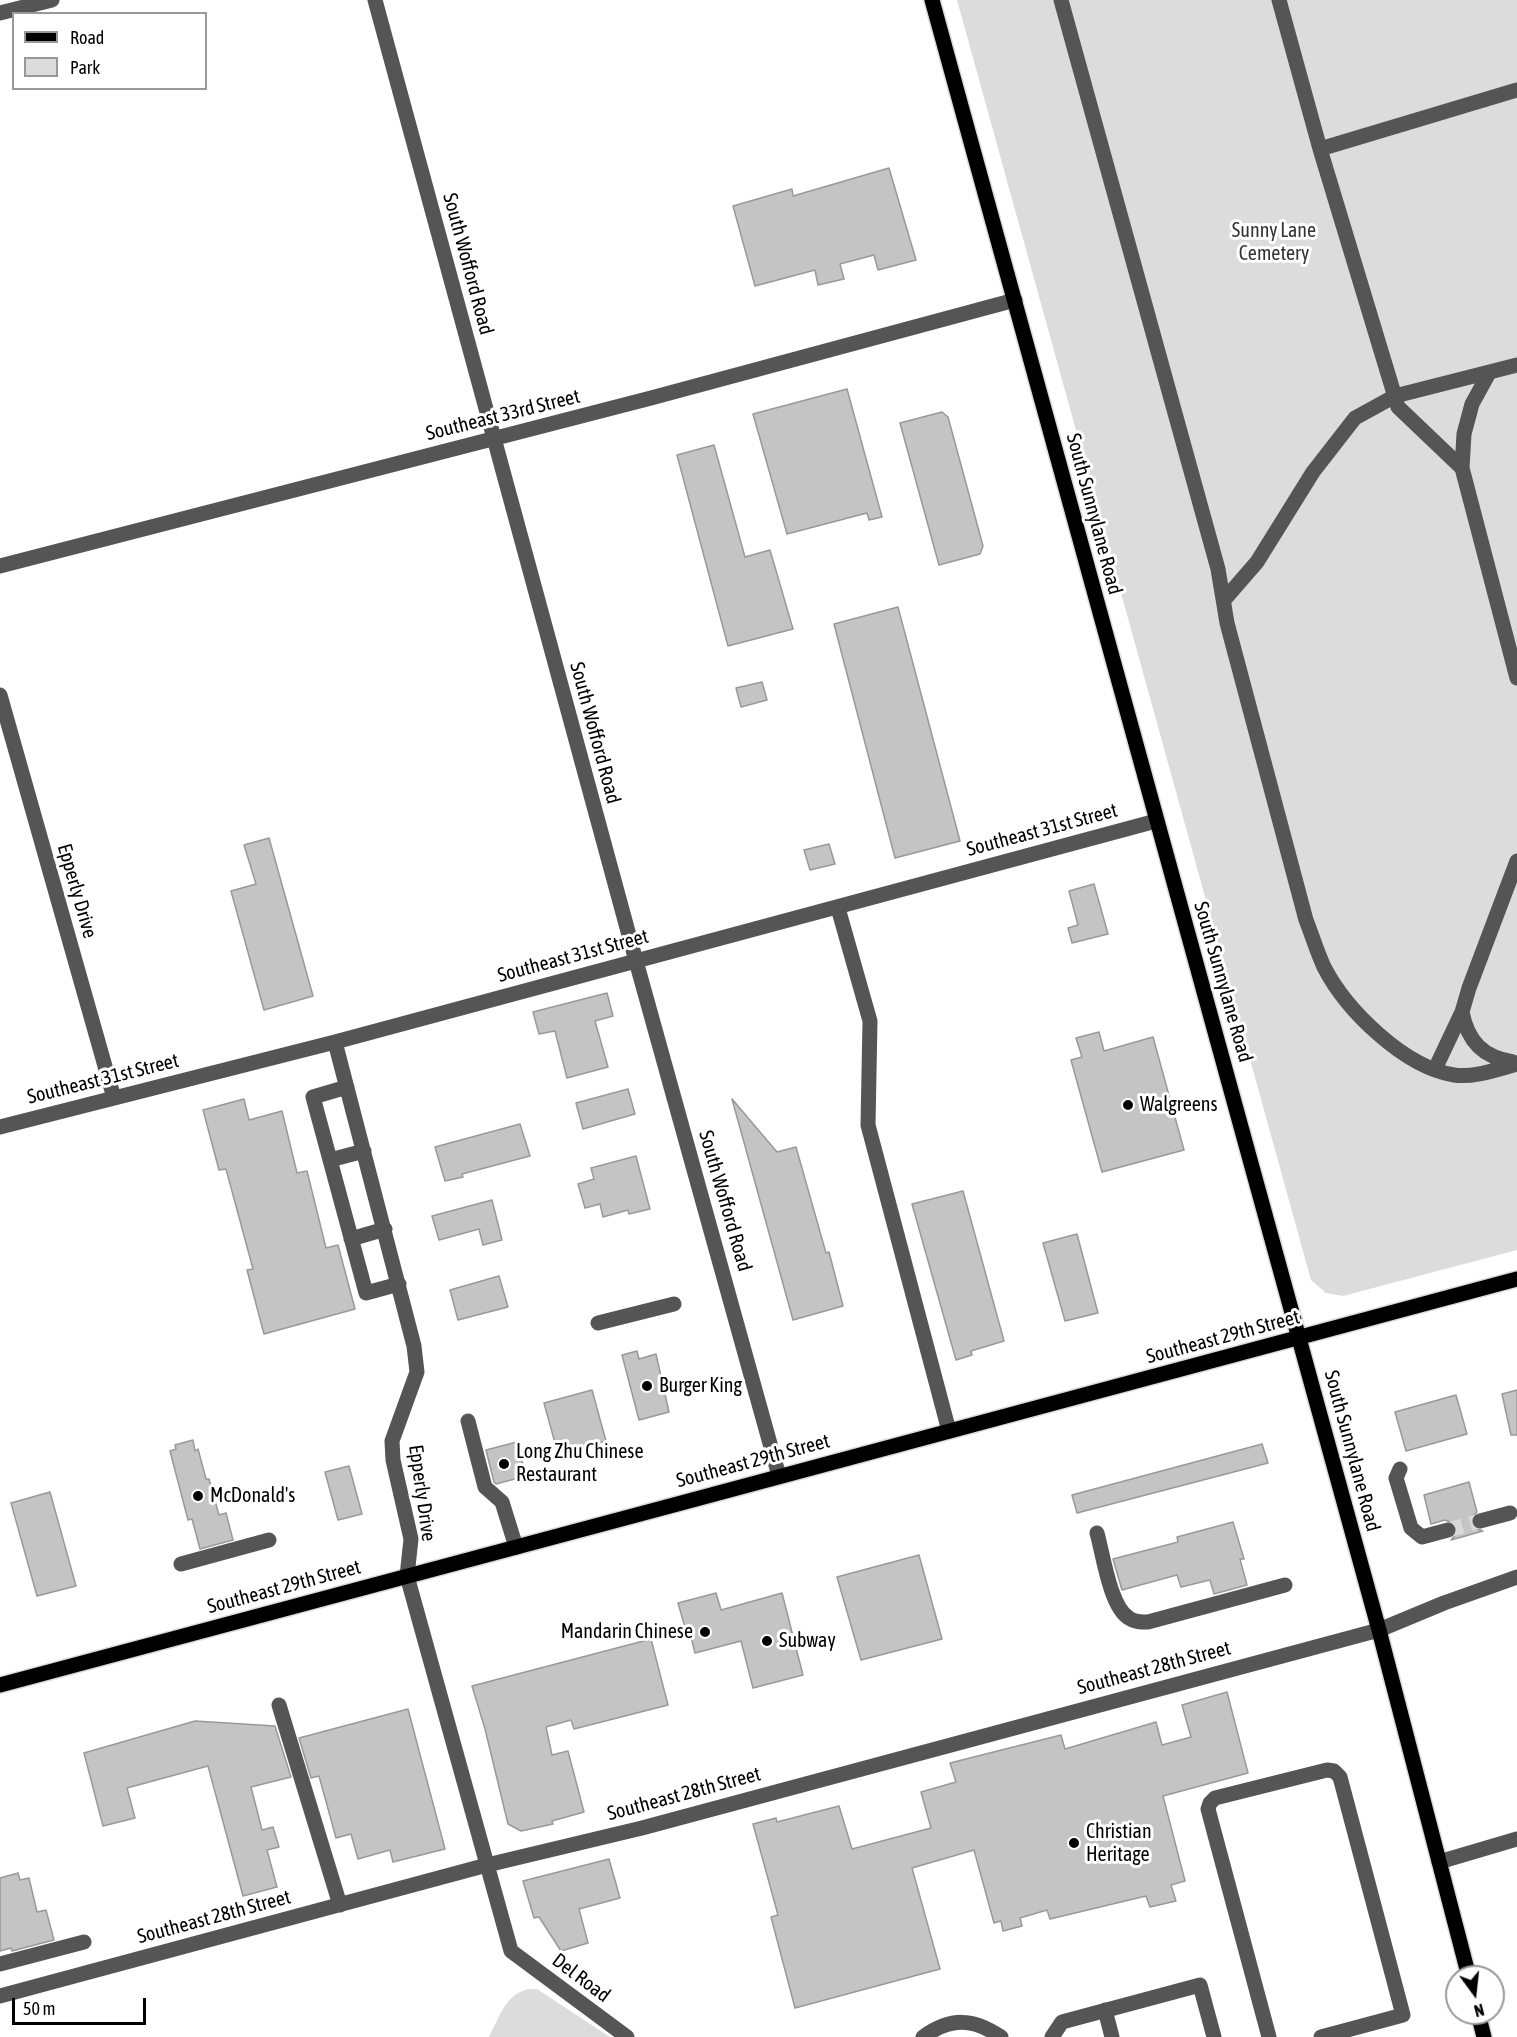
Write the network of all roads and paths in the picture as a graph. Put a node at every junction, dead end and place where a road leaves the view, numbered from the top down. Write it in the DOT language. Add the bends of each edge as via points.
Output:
graph roads {
  1 [pos="52,0"];
  2 [pos="375,0"];
  3 [pos="932,0"];
  4 [pos="1061,0"];
  5 [pos="1279,0"];
  6 [pos="0,13"];
  7 [pos="1517,90"];
  8 [pos="1320,150"];
  9 [pos="1015,300"];
  10 [pos="1517,365"];
  11 [pos="1489,373"];
  12 [pos="1395,396"];
  13 [pos="493,439"];
  14 [pos="1462,468"];
  15 [pos="0,566"];
  16 [pos="1224,600"];
  17 [pos="1517,678"];
  18 [pos="0,695"];
  19 [pos="1156,821"];
  20 [pos="1517,861"];
  21 [pos="838,908"];
  22 [pos="636,961"];
  23 [pos="1462,1012"];
  24 [pos="335,1042"];
  25 [pos="1517,1064"];
  26 [pos="1435,1069"];
  27 [pos="347,1087"];
  28 [pos="114,1098"];
  29 [pos="0,1127"];
  30 [pos="364,1151"];
  31 [pos="330,1160"];
  32 [pos="385,1229"];
  33 [pos="351,1239"];
  34 [pos="1517,1280"];
  35 [pos="399,1284"];
  36 [pos="674,1304"];
  37 [pos="598,1323"];
  38 [pos="1299,1338"];
  39 [pos="468,1421"];
  40 [pos="949,1431"];
  41 [pos="1400,1469"];
  42 [pos="779,1476"];
  43 [pos="1510,1513"];
  44 [pos="1480,1521"];
  45 [pos="1448,1530"];
  46 [pos="1097,1533"];
  47 [pos="269,1540"];
  48 [pos="516,1547"];
  49 [pos="181,1564"];
  50 [pos="407,1576"];
  51 [pos="1517,1577"];
  52 [pos="1285,1586"];
  53 [pos="1379,1630"];
  54 [pos="0,1685"];
  55 [pos="279,1705"];
  56 [pos="1517,1839"];
  57 [pos="1440,1862"];
  58 [pos="487,1865"];
  59 [pos="340,1905"];
  60 [pos="84,1942"];
  61 [pos="511,1951"];
  62 [pos="0,1965"];
  63 [pos="1466,1965"];
  64 [pos="0,1996"];
  65 [pos="1105,2010"];
  66 [pos="627,2037"];
  67 [pos="923,2037"];
  68 [pos="1001,2037"];
  69 [pos="1052,2037"];
  70 [pos="1112,2037"];
  71 [pos="1214,2037"];
  72 [pos="1269,2037"];
  73 [pos="1321,2037"];
  1 -- 6 [label="street"];
  2 -- 13 [label="street, South Wofford Road"];
  3 -- 9 [label="main road, South Sunnylane Road"];
  4 -- 16 [label="street"];
  5 -- 8 [label="street"];
  7 -- 8 [label="street"];
  8 -- 12 [label="street"];
  9 -- 13 [label="street, Southeast 33rd Street"];
  9 -- 19 [label="main road, South Sunnylane Road"];
  10 -- 11 [label="street"];
  11 -- 12 [label="street"];
  11 -- 14 [label="street" via="1472,404 1464,434"];
  12 -- 14 [label="street" via="1398,407"];
  12 -- 16 [label="street" via="1355,418 1313,472 1257,562"];
  13 -- 15 [label="street, Southeast 33rd Street"];
  13 -- 22 [label="street, South Wofford Road"];
  14 -- 17 [label="street"];
  16 -- 26 [label="street" via="1306,920 1325,968 1345,999 1379,1034"];
  18 -- 28 [label="street, Epperly Drive"];
  19 -- 21 [label="street, Southeast 31st Street"];
  19 -- 38 [label="main road, South Sunnylane Road"];
  20 -- 23 [label="street"];
  21 -- 22 [label="street, Southeast 31st Street"];
  21 -- 40 [label="street" via="870,1021 868,1125"];
  22 -- 24 [label="street, Southeast 31st Street"];
  22 -- 42 [label="street, South Wofford Road"];
  23 -- 25 [label="street" via="1477,1046 1496,1059"];
  23 -- 26 [label="street"];
  24 -- 27 [label="street, Epperly Drive"];
  24 -- 28 [label="street, Southeast 31st Street"];
  25 -- 26 [label="street" via="1455,1075"];
  27 -- 30 [label="street, Epperly Drive"];
  27 -- 31 [label="street" via="313,1097"];
  28 -- 29 [label="street, Southeast 31st Street"];
  30 -- 31 [label="street"];
  30 -- 32 [label="street, Epperly Drive"];
  31 -- 33 [label="street"];
  32 -- 33 [label="street"];
  32 -- 35 [label="street, Epperly Drive"];
  33 -- 35 [label="street" via="366,1293"];
  34 -- 38 [label="main road, Southeast 29th Street"];
  35 -- 50 [label="street, Epperly Drive" via="417,1372 392,1441 411,1539"];
  36 -- 37 [label="street"];
  38 -- 40 [label="main road, Southeast 29th Street"];
  38 -- 53 [label="main road, South Sunnylane Road"];
  39 -- 48 [label="street" via="485,1487 502,1502"];
  40 -- 42 [label="main road, Southeast 29th Street"];
  41 -- 45 [label="street" via="1396,1478 1410,1528 1422,1537"];
  42 -- 48 [label="main road, Southeast 29th Street"];
  43 -- 44 [label="street"];
  46 -- 52 [label="street" via="1119,1608 1137,1621 1148,1622"];
  47 -- 49 [label="street"];
  48 -- 50 [label="main road, Southeast 29th Street"];
  50 -- 54 [label="main road, Southeast 29th Street"];
  50 -- 58 [label="street, Epperly Drive"];
  51 -- 53 [label="street, Southeast 28th Street"];
  53 -- 57 [label="main road, South Sunnylane Road"];
  53 -- 58 [label="street, Southeast 28th Street" via="642,1828"];
  55 -- 59 [label="street"];
  56 -- 57 [label="street"];
  57 -- 63 [label="main road, South Sunnylane Road"];
  58 -- 59 [label="street, Southeast 28th Street"];
  58 -- 61 [label="street, Epperly Drive"];
  59 -- 64 [label="street, Southeast 28th Street"];
  60 -- 62 [label="street"];
  61 -- 66 [label="street, Del Road"];
  65 -- 69 [label="street" via="1062,2022"];
  65 -- 70 [label="street"];
  65 -- 71 [label="street" via="1200,1985"];
  67 -- 68 [label="street" via="955,2022 987,2027"];
  72 -- 73 [label="street" via="1208,1809 1215,1798 1334,1770 1340,1777 1403,2015"];
}
